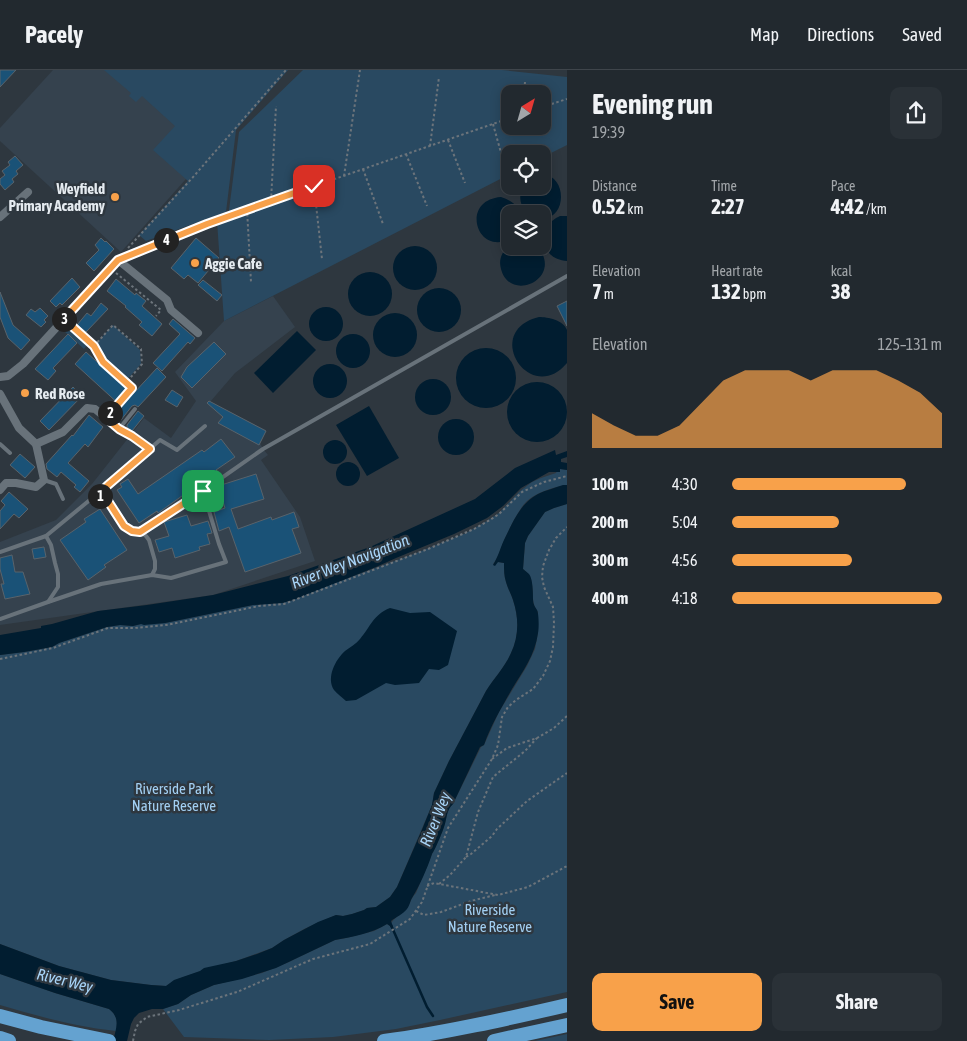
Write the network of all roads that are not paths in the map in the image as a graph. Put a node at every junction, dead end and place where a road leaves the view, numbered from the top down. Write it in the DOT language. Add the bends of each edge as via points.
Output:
graph roads {
  1 [pos="28,192"];
  2 [pos="0,217"];
  3 [pos="207,224"];
  4 [pos="118,260"];
  5 [pos="567,276"];
  6 [pos="198,333"];
  7 [pos="0,378"];
  8 [pos="0,394"];
  9 [pos="135,409"];
  10 [pos="106,418"];
  11 [pos="205,426"];
  12 [pos="119,429"];
  13 [pos="0,444"];
  14 [pos="36,444"];
  15 [pos="150,449"];
  16 [pos="10,453"];
  17 [pos="44,480"];
  18 [pos="0,490"];
  19 [pos="203,491"];
  20 [pos="98,495"];
  21 [pos="64,499"];
  22 [pos="140,532"];
  23 [pos="46,536"];
  24 [pos="0,552"];
  25 [pos="152,575"];
  26 [pos="48,602"];
  27 [pos="0,619"];
  28 [pos="566,1005"];
  29 [pos="0,1016"];
  30 [pos="567,1025"];
  31 [pos="0,1038"];
  32 [pos="9,1041"];
  33 [pos="109,1041"];
  34 [pos="384,1041"];
  35 [pos="494,1041"];
  1 -- 2 [label="street"];
  3 -- 4 [label="lane"];
  4 -- 6 [label="street" via="167,300 171,310"];
  4 -- 7 [label="street" via="23,364"];
  5 -- 19 [label="lane" via="294,430"];
  8 -- 14 [label="street" via="18,428"];
  9 -- 12 [label="lane"];
  10 -- 12 [label="lane"];
  10 -- 14 [label="street" via="96,409 87,408 63,432"];
  11 -- 15 [label="lane" via="176,450 160,440"];
  12 -- 15 [label="lane"];
  13 -- 16 [label="lane"];
  14 -- 17 [label="street"];
  15 -- 20 [label="lane"];
  17 -- 18 [label="street" via="36,487 6,483"];
  17 -- 21 [label="lane" via="56,484"];
  19 -- 22 [label="lane"];
  19 -- 25 [label="lane" via="226,562 171,578"];
  20 -- 22 [label="lane" via="106,498 124,526"];
  20 -- 23 [label="lane"];
  22 -- 25 [label="lane" via="149,540 155,561"];
  23 -- 24 [label="lane"];
  23 -- 26 [label="lane" via="58,574 58,587"];
  25 -- 26 [label="lane" via="102,584"];
  26 -- 27 [label="lane"];
  28 -- 34 [label="highway"];
  29 -- 33 [label="highway"];
  30 -- 35 [label="highway"];
  31 -- 32 [label="highway"];
}
